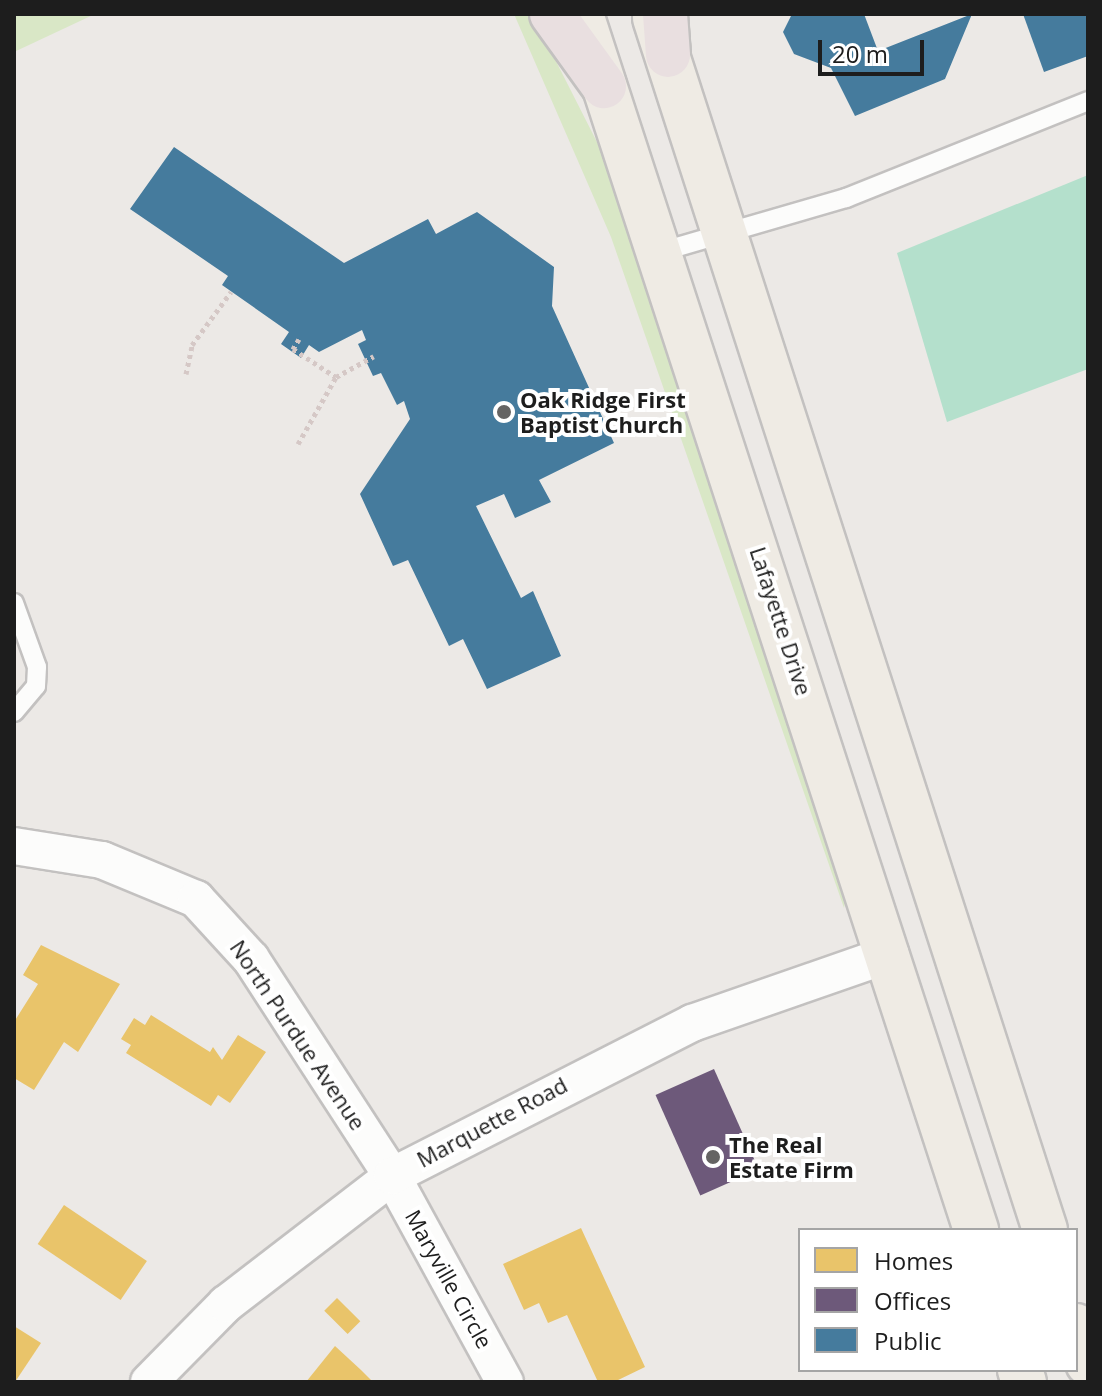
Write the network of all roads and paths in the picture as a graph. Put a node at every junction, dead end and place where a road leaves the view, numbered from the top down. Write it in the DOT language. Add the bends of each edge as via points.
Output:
graph roads {
  1 [pos="552,14"];
  2 [pos="581,14"];
  3 [pos="654,14"];
  4 [pos="667,35"];
  5 [pos="604,86"];
  6 [pos="1088,101"];
  7 [pos="724,231"];
  8 [pos="660,252"];
  9 [pos="231,292"];
  10 [pos="299,339"];
  11 [pos="374,356"];
  12 [pos="186,374"];
  13 [pos="336,377"];
  14 [pos="298,444"];
  15 [pos="14,603"];
  16 [pos="14,712"];
  17 [pos="14,846"];
  18 [pos="948,928"];
  19 [pos="890,954"];
  20 [pos="392,1176"];
  21 [pos="975,1228"];
  22 [pos="1044,1228"];
  23 [pos="1078,1332"];
  24 [pos="1088,1363"];
  25 [pos="149,1382"];
  26 [pos="505,1382"];
  1 -- 5 [label="highway"];
  2 -- 5 [label="main road, Lafayette Drive"];
  3 -- 4 [label="main road"];
  4 -- 7 [label="main road"];
  5 -- 8 [label="main road, Lafayette Drive"];
  6 -- 7 [label="lane" via="846,198"];
  7 -- 8 [label="lane"];
  7 -- 18 [label="main road"];
  8 -- 19 [label="main road, Lafayette Drive"];
  9 -- 12 [label="path" via="192,345"];
  10 -- 13 [label="path" via="293,349"];
  11 -- 13 [label="path"];
  13 -- 14 [label="path"];
  15 -- 16 [label="lane" via="37,667 36,686"];
  17 -- 20 [label="street, North Purdue Avenue" via="102,860 196,899 251,959"];
  18 -- 19 [label="main road"];
  18 -- 22 [label="main road"];
  19 -- 20 [label="street, Marquette Road" via="679,1029"];
  19 -- 21 [label="main road, Lafayette Drive"];
  20 -- 25 [label="street, Marquette Road" via="226,1304"];
  20 -- 26 [label="street, Maryville Circle"];
  23 -- 24 [label="main road"];
}
